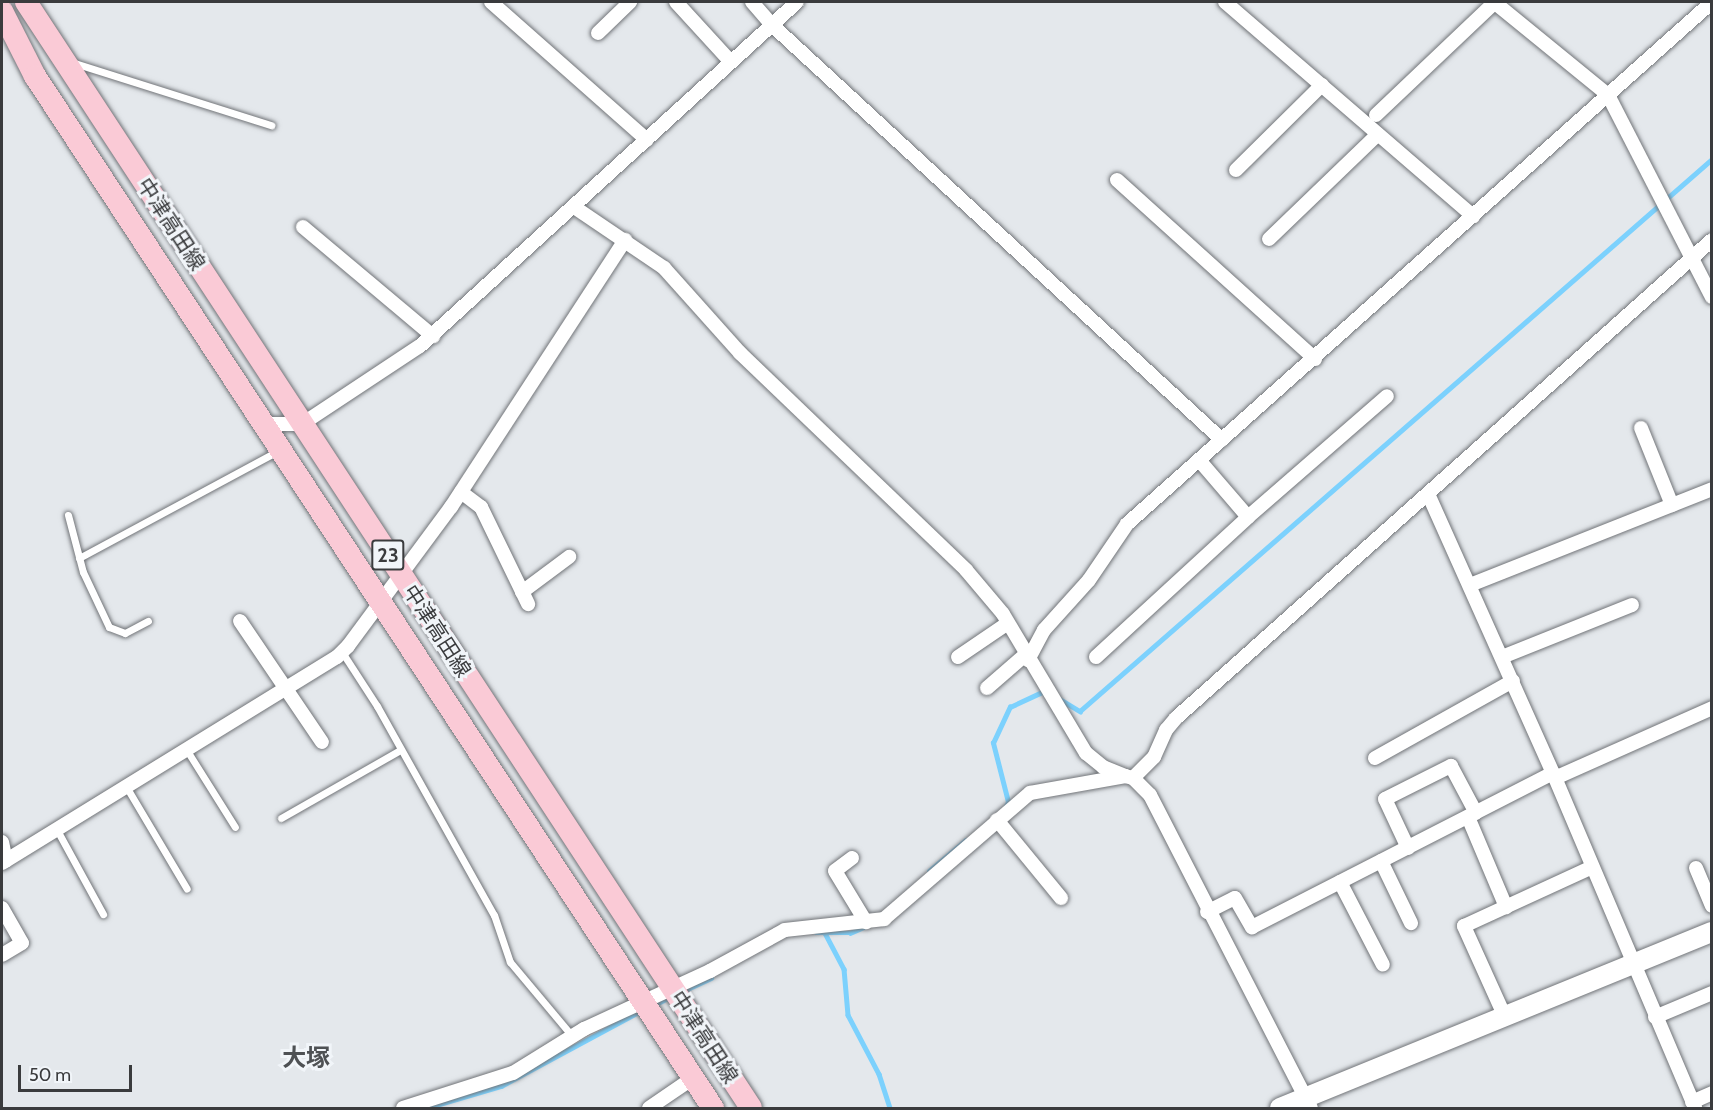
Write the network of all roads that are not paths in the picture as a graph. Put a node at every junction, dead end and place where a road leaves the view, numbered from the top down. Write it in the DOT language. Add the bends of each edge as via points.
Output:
graph roads {
  1 [pos="26,2"];
  2 [pos="491,2"];
  3 [pos="630,2"];
  4 [pos="676,2"];
  5 [pos="752,2"];
  6 [pos="797,2"];
  7 [pos="1225,2"];
  8 [pos="1494,2"];
  9 [pos="1712,2"];
  10 [pos="2,11"];
  11 [pos="772,25"];
  12 [pos="2,31"];
  13 [pos="598,33"];
  14 [pos="63,60"];
  15 [pos="731,62"];
  16 [pos="35,76"];
  17 [pos="1322,85"];
  18 [pos="1608,95"];
  19 [pos="1376,115"];
  20 [pos="270,125"];
  21 [pos="1378,134"];
  22 [pos="647,140"];
  23 [pos="1236,170"];
  24 [pos="1118,180"];
  25 [pos="574,207"];
  26 [pos="1473,216"];
  27 [pos="303,227"];
  28 [pos="1269,239"];
  29 [pos="625,240"];
  30 [pos="1712,240"];
  31 [pos="1693,256"];
  32 [pos="1712,297"];
  33 [pos="432,336"];
  34 [pos="1315,359"];
  35 [pos="1388,396"];
  36 [pos="263,424"];
  37 [pos="302,424"];
  38 [pos="1641,428"];
  39 [pos="1222,440"];
  40 [pos="280,450"];
  41 [pos="1200,460"];
  42 [pos="1712,489"];
  43 [pos="460,492"];
  44 [pos="1429,496"];
  45 [pos="1672,505"];
  46 [pos="68,515"];
  47 [pos="1248,517"];
  48 [pos="569,557"];
  49 [pos="79,558"];
  50 [pos="402,576"];
  51 [pos="1470,585"];
  52 [pos="381,604"];
  53 [pos="1632,605"];
  54 [pos="148,621"];
  55 [pos="240,621"];
  56 [pos="1008,623"];
  57 [pos="342,652"];
  58 [pos="958,657"];
  59 [pos="1096,657"];
  60 [pos="1502,657"];
  61 [pos="1026,658"];
  62 [pos="1513,681"];
  63 [pos="284,686"];
  64 [pos="987,688"];
  65 [pos="1712,708"];
  66 [pos="322,742"];
  67 [pos="186,749"];
  68 [pos="400,750"];
  69 [pos="1086,753"];
  70 [pos="1375,758"];
  71 [pos="1554,776"];
  72 [pos="1129,777"];
  73 [pos="1082,783"];
  74 [pos="127,788"];
  75 [pos="1472,815"];
  76 [pos="281,818"];
  77 [pos="997,820"];
  78 [pos="235,826"];
  79 [pos="57,830"];
  80 [pos="2,842"];
  81 [pos="1408,848"];
  82 [pos="852,858"];
  83 [pos="1381,861"];
  84 [pos="4,862"];
  85 [pos="1592,867"];
  86 [pos="1696,868"];
  87 [pos="1340,882"];
  88 [pos="187,889"];
  89 [pos="1061,898"];
  90 [pos="1712,906"];
  91 [pos="1506,907"];
  92 [pos="2,908"];
  93 [pos="1207,912"];
  94 [pos="103,914"];
  95 [pos="866,922"];
  96 [pos="1411,923"];
  97 [pos="1712,932"];
  98 [pos="2,955"];
  99 [pos="1383,965"];
  100 [pos="1633,965"];
  101 [pos="671,987"];
  102 [pos="1712,993"];
  103 [pos="641,1000"];
  104 [pos="1505,1017"];
  105 [pos="1655,1017"];
  106 [pos="573,1036"];
  107 [pos="693,1078"];
  108 [pos="1712,1093"];
  109 [pos="1309,1103"];
  110 [pos="1693,1105"];
  111 [pos="403,1108"];
  112 [pos="649,1108"];
  113 [pos="713,1108"];
  114 [pos="751,1108"];
  115 [pos="1280,1108"];
  1 -- 14 [label="main road, 中津高田線 / 23"];
  2 -- 22 [label="street"];
  3 -- 13 [label="street"];
  4 -- 15 [label="street"];
  5 -- 11 [label="street"];
  6 -- 11 [label="street"];
  7 -- 17 [label="street"];
  8 -- 18 [label="street"];
  8 -- 19 [label="street"];
  9 -- 18 [label="street"];
  10 -- 16 [label="main road, 中津高田線 / 23"];
  11 -- 15 [label="street"];
  11 -- 39 [label="street"];
  12 -- 16 [label="street"];
  14 -- 20 [label="lane"];
  14 -- 37 [label="main road, 中津高田線 / 23"];
  15 -- 22 [label="street"];
  16 -- 36 [label="main road, 中津高田線 / 23"];
  17 -- 21 [label="street"];
  17 -- 23 [label="street"];
  18 -- 26 [label="street"];
  18 -- 31 [label="street"];
  21 -- 26 [label="street"];
  21 -- 28 [label="street"];
  22 -- 25 [label="street"];
  24 -- 34 [label="street"];
  25 -- 29 [label="street"];
  25 -- 33 [label="street"];
  26 -- 34 [label="street"];
  27 -- 33 [label="street"];
  29 -- 43 [label="street"];
  29 -- 56 [label="street" via="664,268 740,353 966,570"];
  30 -- 31 [label="street"];
  31 -- 32 [label="street"];
  31 -- 44 [label="street"];
  33 -- 37 [label="street"];
  34 -- 39 [label="street"];
  35 -- 47 [label="street"];
  36 -- 37 [label="street"];
  36 -- 40 [label="main road, 中津高田線 / 23"];
  37 -- 50 [label="main road, 中津高田線 / 23"];
  38 -- 45 [label="street"];
  39 -- 41 [label="street"];
  40 -- 49 [label="lane"];
  40 -- 52 [label="main road, 中津高田線 / 23"];
  41 -- 47 [label="street"];
  41 -- 61 [label="street" via="1127,524 1089,580 1044,630"];
  42 -- 45 [label="street"];
  43 -- 48 [label="street" via="481,507 525,598"];
  43 -- 50 [label="street"];
  44 -- 51 [label="street"];
  44 -- 72 [label="street" via="1176,718 1154,757"];
  45 -- 51 [label="street"];
  46 -- 49 [label="lane"];
  47 -- 59 [label="street"];
  49 -- 54 [label="lane" via="109,627 126,633"];
  50 -- 52 [label="street"];
  50 -- 101 [label="main road, 中津高田線 / 23"];
  51 -- 60 [label="street"];
  52 -- 57 [label="street"];
  52 -- 103 [label="main road, 中津高田線 / 23"];
  53 -- 60 [label="street"];
  55 -- 63 [label="street"];
  56 -- 58 [label="street"];
  56 -- 61 [label="street"];
  57 -- 63 [label="street"];
  57 -- 68 [label="lane"];
  60 -- 62 [label="street"];
  61 -- 64 [label="street"];
  61 -- 69 [label="street"];
  62 -- 70 [label="street"];
  62 -- 71 [label="street"];
  63 -- 66 [label="street"];
  63 -- 67 [label="street"];
  65 -- 71 [label="street"];
  67 -- 74 [label="street"];
  67 -- 78 [label="lane"];
  68 -- 76 [label="lane"];
  68 -- 106 [label="lane" via="494,915 510,962"];
  69 -- 72 [label="street" via="1103,767"];
  69 -- 73 [label="street"];
  71 -- 75 [label="street"];
  71 -- 85 [label="street"];
  72 -- 73 [label="street"];
  72 -- 93 [label="street" via="1150,795"];
  73 -- 77 [label="street" via="1030,793"];
  74 -- 79 [label="street"];
  74 -- 88 [label="lane"];
  75 -- 81 [label="street"];
  75 -- 81 [label="street" via="1451,766 1385,799"];
  75 -- 91 [label="street"];
  77 -- 89 [label="street"];
  77 -- 95 [label="street" via="890,916"];
  79 -- 84 [label="street"];
  79 -- 94 [label="lane"];
  80 -- 84 [label="street"];
  81 -- 83 [label="street"];
  82 -- 95 [label="street" via="835,871"];
  83 -- 87 [label="street"];
  83 -- 96 [label="street"];
  85 -- 91 [label="street"];
  85 -- 100 [label="street"];
  86 -- 90 [label="street"];
  87 -- 93 [label="street" via="1252,927 1234,898"];
  87 -- 99 [label="street"];
  91 -- 104 [label="street" via="1464,926"];
  92 -- 98 [label="street" via="22,943"];
  93 -- 109 [label="street"];
  95 -- 101 [label="street" via="804,925 785,930"];
  97 -- 100 [label="street"];
  100 -- 104 [label="street"];
  100 -- 105 [label="street"];
  101 -- 103 [label="street"];
  101 -- 114 [label="main road, 中津高田線 / 23"];
  102 -- 105 [label="street"];
  103 -- 106 [label="street"];
  103 -- 107 [label="main road, 中津高田線 / 23"];
  104 -- 109 [label="street"];
  105 -- 110 [label="street"];
  106 -- 111 [label="street" via="491,1083"];
  107 -- 112 [label="street"];
  107 -- 113 [label="main road, 中津高田線 / 23"];
  108 -- 110 [label="street"];
  109 -- 115 [label="street"];
}
